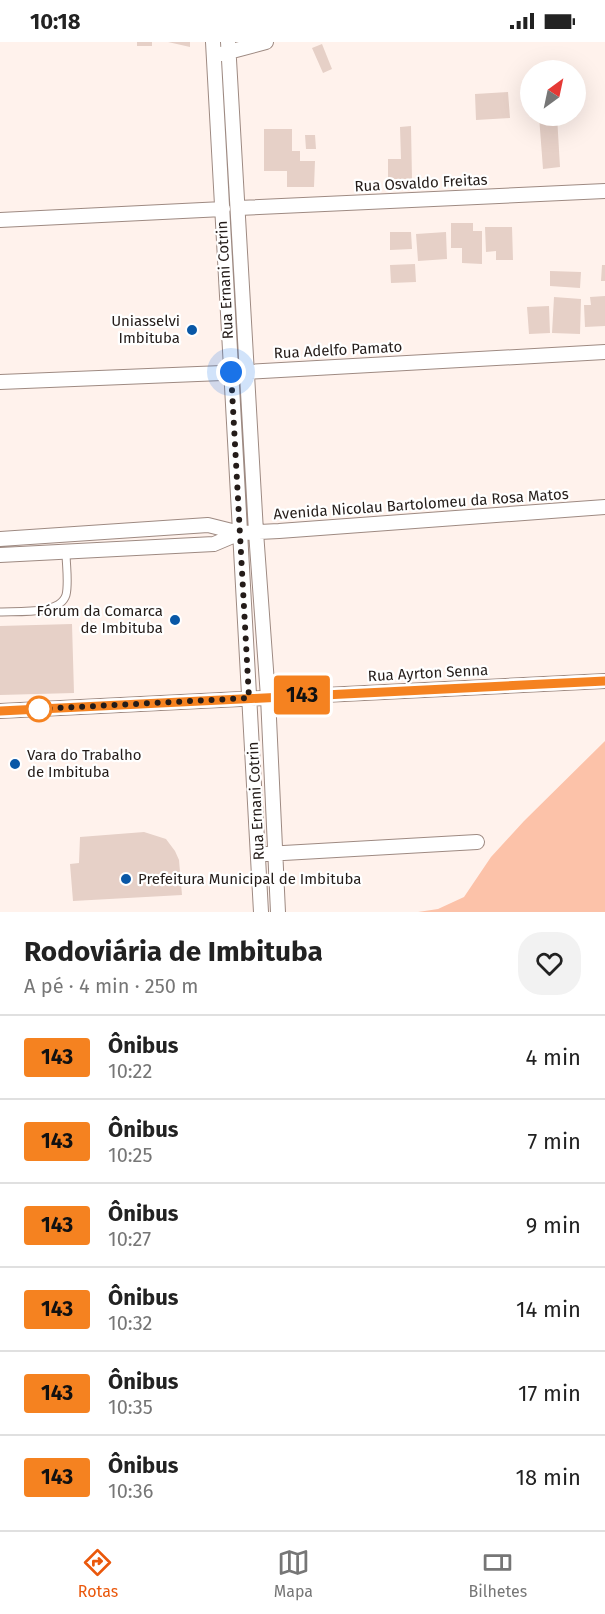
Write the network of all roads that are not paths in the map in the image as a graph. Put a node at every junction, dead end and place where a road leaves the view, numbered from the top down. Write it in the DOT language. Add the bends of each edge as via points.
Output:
graph roads {
  1 [pos="266,42"];
  2 [pos="228,47"];
  3 [pos="213,49"];
  4 [pos="605,191"];
  5 [pos="238,208"];
  6 [pos="223,209"];
  7 [pos="0,220"];
  8 [pos="605,352"];
  9 [pos="231,372"];
  10 [pos="247,372"];
  11 [pos="0,382"];
  12 [pos="605,507"];
  13 [pos="256,532"];
  14 [pos="240,533"];
  15 [pos="0,539"];
  16 [pos="66,552"];
  17 [pos="0,555"];
  18 [pos="0,612"];
  19 [pos="605,681"];
  20 [pos="268,697"];
  21 [pos="249,698"];
  22 [pos="0,711"];
  23 [pos="477,842"];
  24 [pos="258,854"];
  25 [pos="275,854"];
  26 [pos="261,912"];
  27 [pos="278,912"];
  1 -- 2 [label="street"];
  2 -- 3 [label="street"];
  2 -- 5 [label="street, Rua Ernani Cotrin"];
  3 -- 6 [label="street, Rua Ernani Cotrin"];
  4 -- 5 [label="street, Rua Osvaldo Freitas"];
  5 -- 10 [label="street, Rua Ernani Cotrin"];
  6 -- 7 [label="street"];
  6 -- 9 [label="street, Rua Ernani Cotrin"];
  8 -- 10 [label="street, Rua Adelfo Pamato"];
  9 -- 10 [label="street, Rua Adelfo Pamato"];
  9 -- 11 [label="street, Rua Adelfo Pamato"];
  9 -- 14 [label="street, Rua Ernani Cotrin"];
  10 -- 13 [label="street, Rua Ernani Cotrin"];
  12 -- 13 [label="street, Avenida Nicolau Bartolomeu da Rosa Matos"];
  13 -- 14 [label="street, Avenida Nicolau Bartolomeu da Rosa Matos"];
  13 -- 20 [label="street, Rua Ernani Cotrin"];
  14 -- 15 [label="street, Avenida Nicolau Bartolomeu da Rosa Matos" via="208,525"];
  14 -- 16 [label="street, Avenida Nicolau Bartolomeu da Rosa Matos" via="214,544"];
  14 -- 21 [label="street, Rua Ernani Cotrin"];
  16 -- 17 [label="street, Avenida Nicolau Bartolomeu da Rosa Matos"];
  16 -- 18 [label="lane" via="66,594 57,606"];
  19 -- 20 [label="street, Rua Ayrton Senna"];
  20 -- 21 [label="street, Rua Ayrton Senna"];
  20 -- 25 [label="street, Rua Ernani Cotrin"];
  21 -- 22 [label="street, Rua Ayrton Senna"];
  21 -- 24 [label="street, Rua Ernani Cotrin"];
  23 -- 25 [label="street"];
  24 -- 25 [label="street"];
  24 -- 26 [label="street, Rua Ernani Cotrin"];
  25 -- 27 [label="street, Rua Ernani Cotrin"];
}
